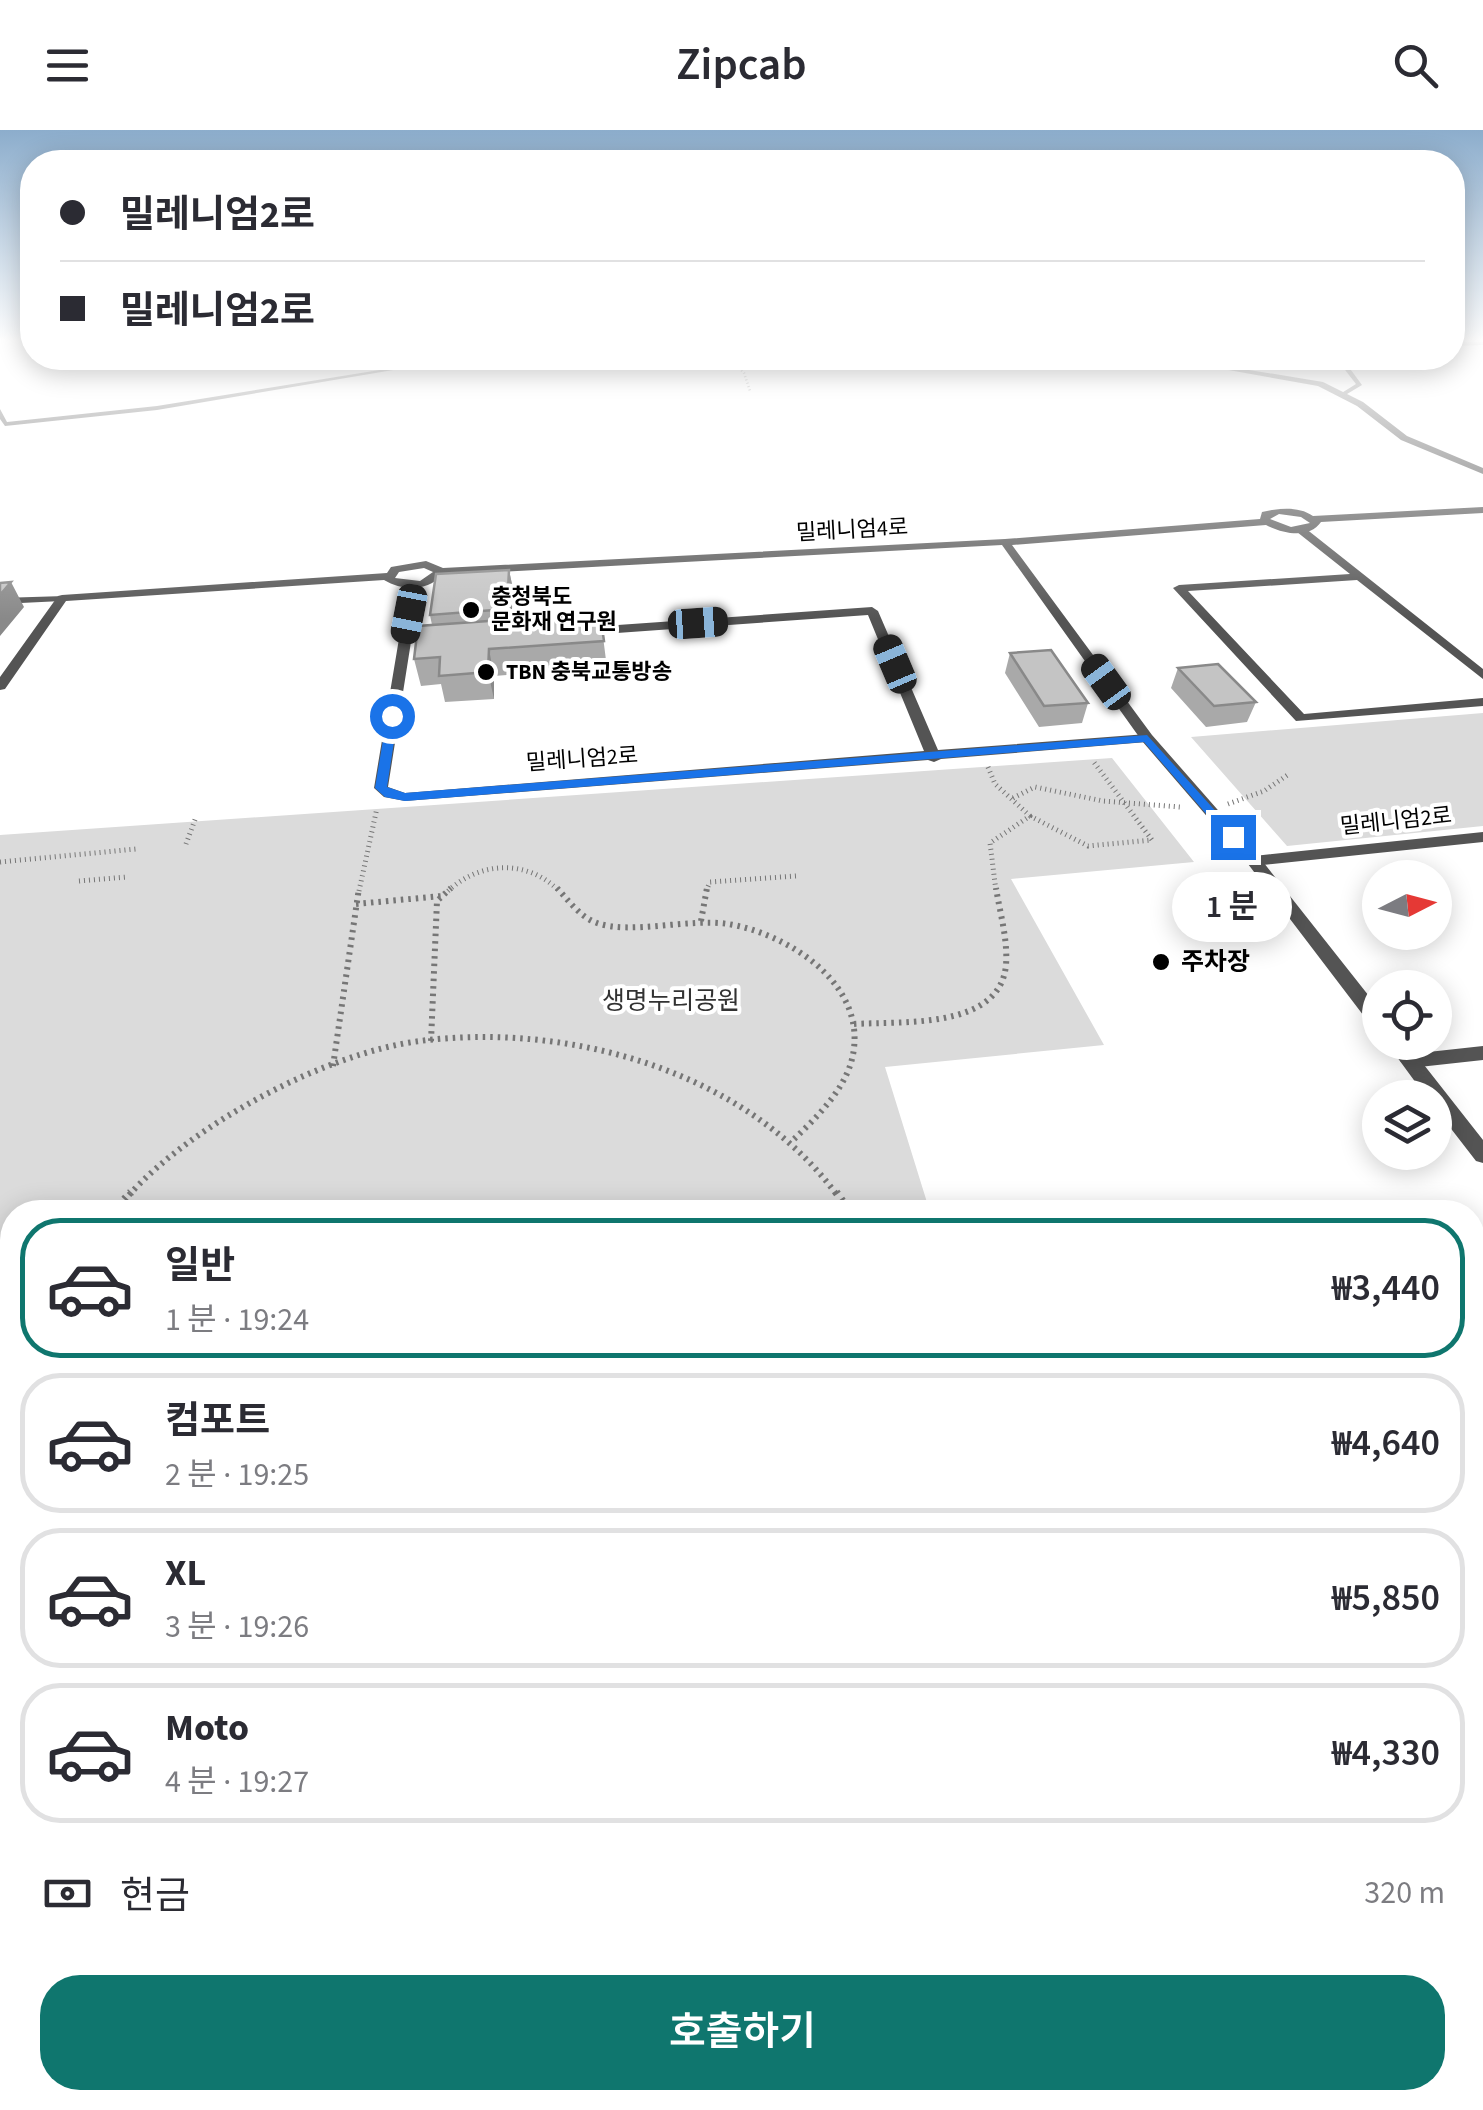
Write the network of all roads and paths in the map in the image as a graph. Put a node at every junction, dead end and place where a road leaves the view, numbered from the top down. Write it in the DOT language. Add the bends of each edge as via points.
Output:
graph roads {
  1 [pos="1399,434"];
  2 [pos="1483,471"];
  3 [pos="1483,510"];
  4 [pos="1313,519"];
  5 [pos="1267,522"];
  6 [pos="1301,530"];
  7 [pos="1005,542"];
  8 [pos="439,572"];
  9 [pos="389,576"];
  10 [pos="1358,577"];
  11 [pos="414,585"];
  12 [pos="62,598"];
  13 [pos="0,601"];
  14 [pos="553,634"];
  15 [pos="422,643"];
  16 [pos="403,644"];
  17 [pos="1483,675"];
  18 [pos="0,686"];
  19 [pos="1483,702"];
  20 [pos="1147,738"];
  21 [pos="1081,745"];
  22 [pos="983,753"];
  23 [pos="934,758"];
  24 [pos="381,788"];
  25 [pos="1056,790"];
  26 [pos="1013,798"];
  27 [pos="1030,816"];
  28 [pos="196,817"];
  29 [pos="1483,837"];
  30 [pos="186,844"];
  31 [pos="136,849"];
  32 [pos="0,862"];
  33 [pos="1254,862"];
  34 [pos="796,876"];
  35 [pos="127,878"];
  36 [pos="80,882"];
  37 [pos="443,896"];
  38 [pos="356,904"];
  39 [pos="702,921"];
  40 [pos="1362,1000"];
  41 [pos="854,1024"];
  42 [pos="431,1041"];
  43 [pos="1483,1053"];
  44 [pos="1410,1061"];
  45 [pos="333,1066"];
  46 [pos="792,1142"];
  47 [pos="1483,1155"];
  48 [pos="123,1200"];
  49 [pos="841,1200"];
  1 -- 2 [label="street"];
  3 -- 4 [label="street"];
  4 -- 5 [label="street, 밀레니엄4로" via="1278,511 1266,514"];
  4 -- 6 [label="street" via="1316,526"];
  5 -- 6 [label="street"];
  5 -- 7 [label="street, 밀레니엄4로"];
  6 -- 10 [label="street"];
  7 -- 8 [label="street, 밀레니엄4로"];
  7 -- 20 [label="street"];
  8 -- 9 [label="street, 밀레니엄4로" via="418,564"];
  8 -- 11 [label="street"];
  9 -- 11 [label="street"];
  9 -- 12 [label="street"];
  10 -- 17 [label="street"];
  10 -- 19 [label="street" via="1179,588 1301,718"];
  11 -- 16 [label="street"];
  12 -- 13 [label="lane"];
  12 -- 18 [label="street"];
  14 -- 23 [label="street" via="872,611"];
  15 -- 16 [label="street"];
  16 -- 24 [label="street"];
  20 -- 21 [label="street, 밀레니엄2로"];
  20 -- 33 [label="street"];
  21 -- 22 [label="street, 밀레니엄2로"];
  21 -- 27 [label="path" via="1152,840 1088,846"];
  22 -- 23 [label="street, 밀레니엄2로"];
  22 -- 26 [label="path" via="995,784"];
  23 -- 24 [label="street, 밀레니엄2로" via="405,797"];
  24 -- 38 [label="path"];
  25 -- 26 [label="path" via="1036,788"];
  26 -- 27 [label="path"];
  27 -- 41 [label="path" via="990,843 1006,968 1002,987 965,1014"];
  28 -- 30 [label="path"];
  29 -- 33 [label="street, 밀레니엄2로"];
  31 -- 32 [label="path"];
  33 -- 40 [label="street"];
  34 -- 39 [label="path" via="710,882"];
  35 -- 36 [label="path"];
  37 -- 38 [label="path"];
  37 -- 39 [label="path" via="484,869 529,870 596,923"];
  37 -- 42 [label="path" via="437,902"];
  38 -- 45 [label="path"];
  39 -- 41 [label="path" via="770,934 810,956 836,984"];
  41 -- 46 [label="path" via="842,1085"];
  42 -- 45 [label="path" via="366,1052"];
  42 -- 46 [label="path" via="538,1039 616,1054 745,1106"];
  43 -- 44 [label="street"];
  44 -- 47 [label="street"];
  45 -- 48 [label="path" via="217,1118 148,1171"];
  46 -- 49 [label="path"];
}
